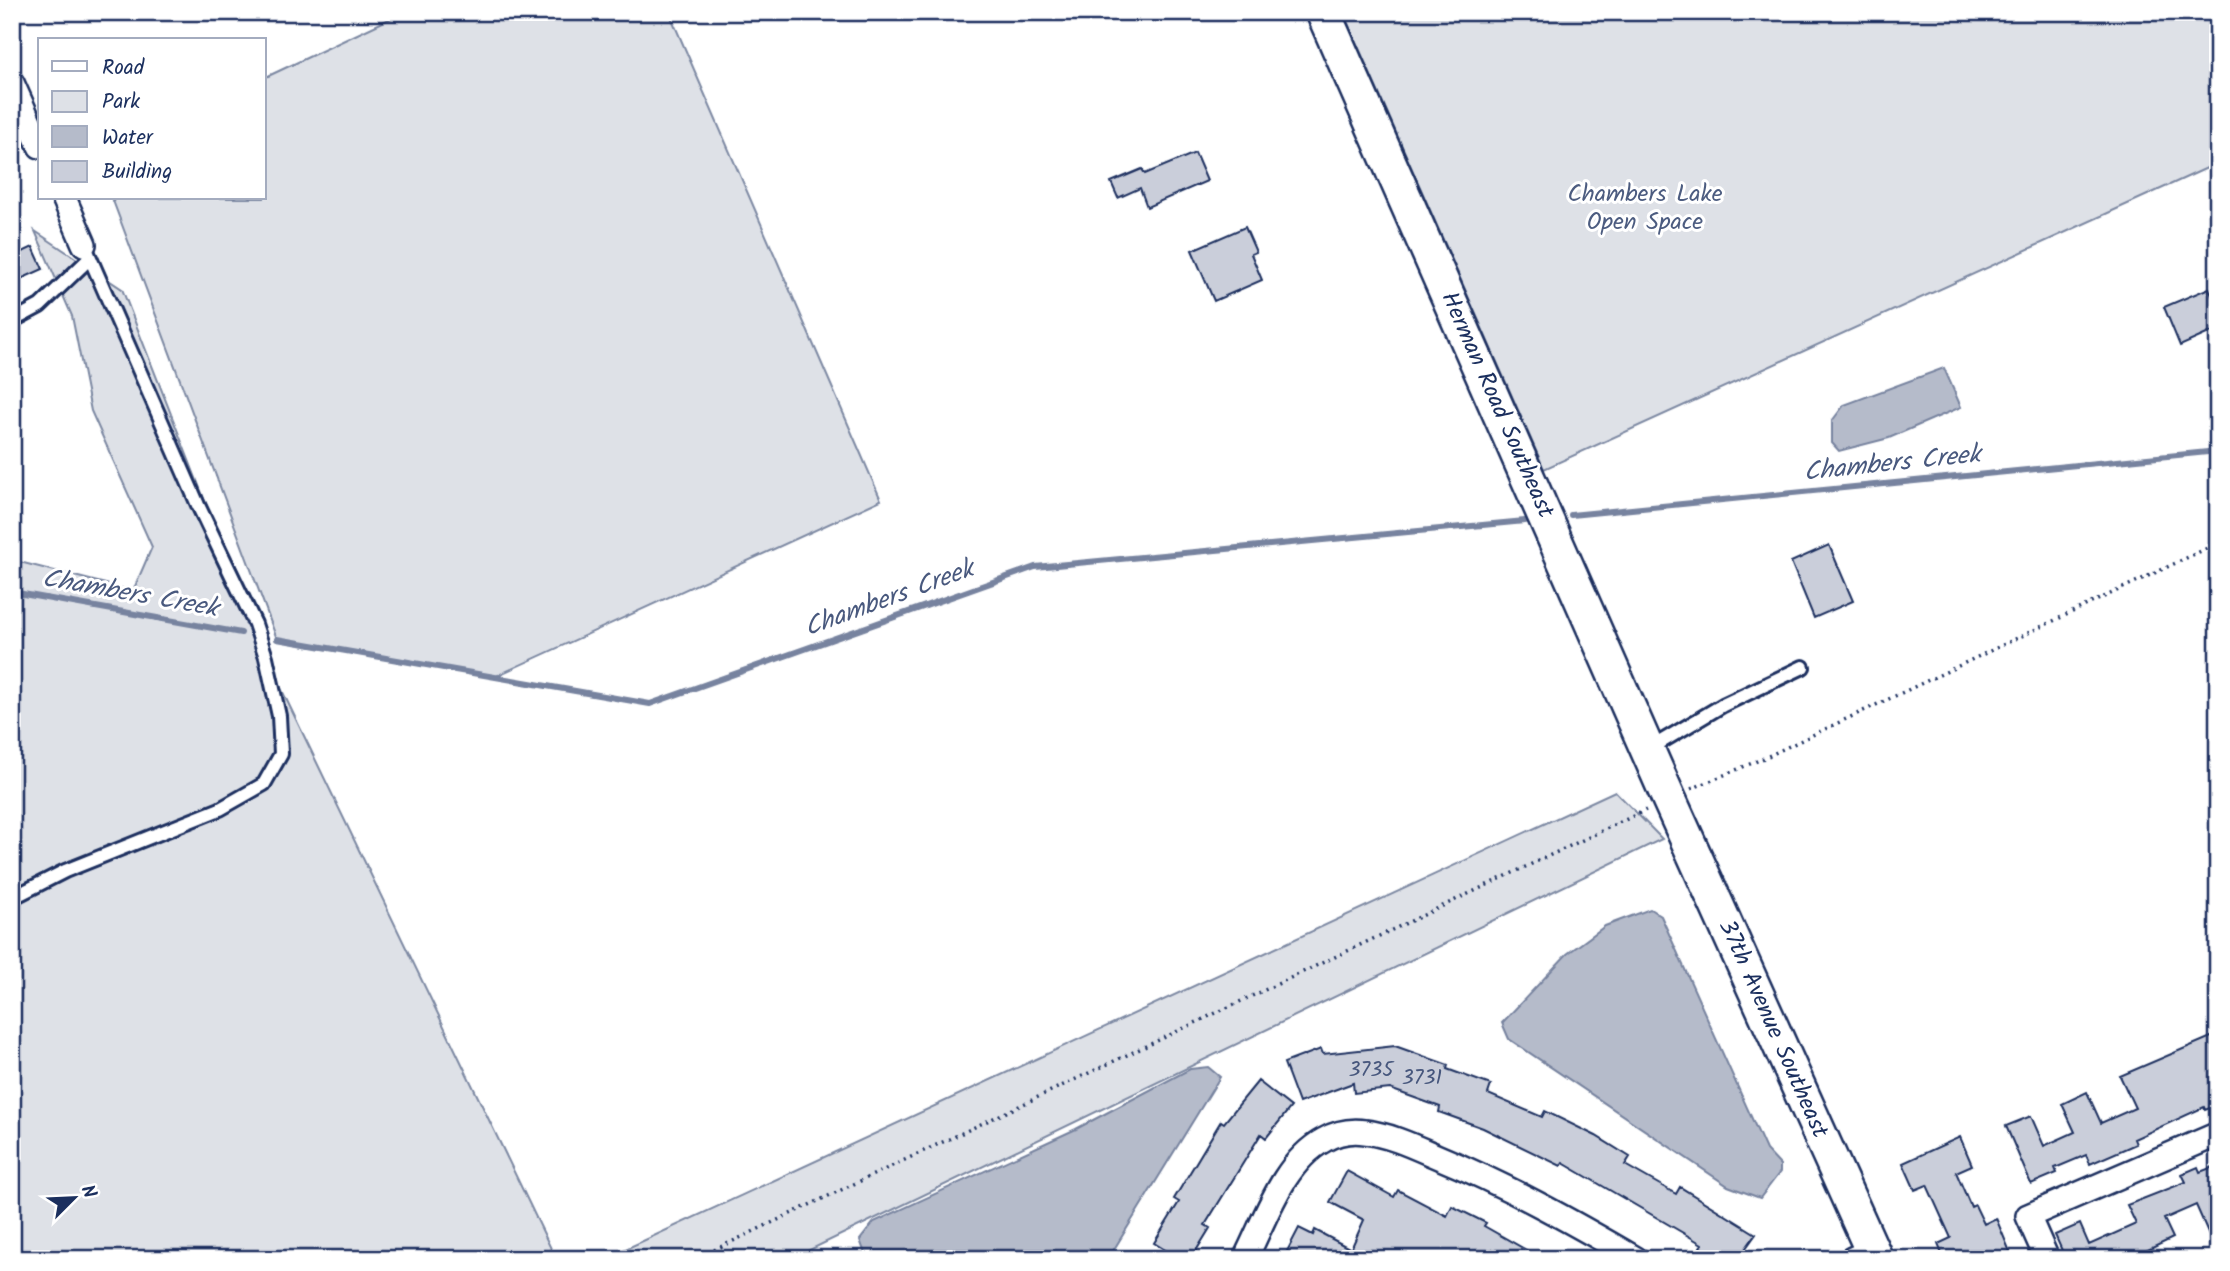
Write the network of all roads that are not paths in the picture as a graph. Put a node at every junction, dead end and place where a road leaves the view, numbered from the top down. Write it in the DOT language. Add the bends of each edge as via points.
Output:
graph roads {
  1 [pos="1323,12"];
  2 [pos="12,83"];
  3 [pos="38,142"];
  4 [pos="65,200"];
  5 [pos="88,251"];
  6 [pos="12,321"];
  7 [pos="1803,667"];
  8 [pos="1649,749"];
  9 [pos="1667,800"];
  10 [pos="12,898"];
  11 [pos="2218,1134"];
  12 [pos="1867,1256"];
  13 [pos="1245,1259"];
  14 [pos="1636,1259"];
  15 [pos="2047,1259"];
  1 -- 8 [label="street, Herman Road Southeast"];
  2 -- 3 [label="street"];
  4 -- 5 [label="street"];
  5 -- 6 [label="lane" via="40,306"];
  5 -- 10 [label="lane" via="255,624 279,716 281,754 264,783 219,809 65,871"];
  7 -- 8 [label="lane" via="1723,705"];
  8 -- 9 [label="street, Herman Road Southeast"];
  9 -- 12 [label="street, 37th Avenue Southeast"];
  11 -- 15 [label="street" via="2028,1216"];
  13 -- 14 [label="street" via="1292,1168 1305,1153 1338,1134 1363,1131 1398,1140 1483,1176"];
}
